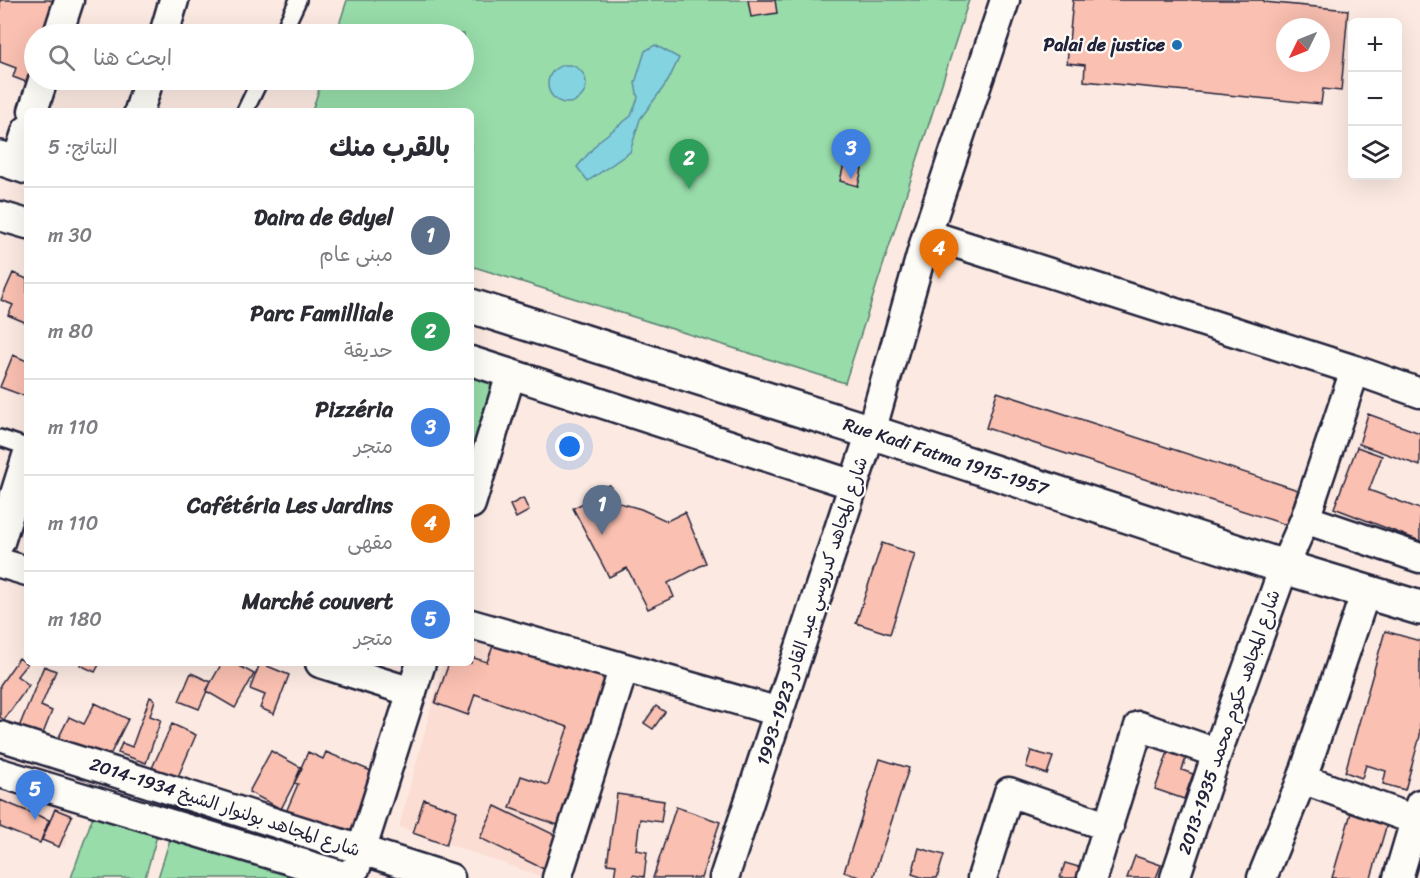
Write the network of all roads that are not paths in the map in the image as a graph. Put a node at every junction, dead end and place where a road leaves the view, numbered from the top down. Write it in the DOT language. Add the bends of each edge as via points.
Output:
graph roads {
  1 [pos="69,0"];
  2 [pos="174,0"];
  3 [pos="298,0"];
  4 [pos="1005,0"];
  5 [pos="61,24"];
  6 [pos="167,24"];
  7 [pos="287,24"];
  8 [pos="40,90"];
  9 [pos="146,90"];
  10 [pos="255,90"];
  11 [pos="34,108"];
  12 [pos="140,108"];
  13 [pos="246,108"];
  14 [pos="24,138"];
  15 [pos="14,163"];
  16 [pos="0,216"];
  17 [pos="24,223"];
  18 [pos="927,234"];
  19 [pos="474,307"];
  20 [pos="474,362"];
  21 [pos="1355,370"];
  22 [pos="511,374"];
  23 [pos="1420,393"];
  24 [pos="871,432"];
  25 [pos="0,438"];
  26 [pos="24,446"];
  27 [pos="24,466"];
  28 [pos="854,485"];
  29 [pos="474,494"];
  30 [pos="1305,519"];
  31 [pos="0,542"];
  32 [pos="1420,558"];
  33 [pos="0,563"];
  34 [pos="1284,567"];
  35 [pos="24,570"];
  36 [pos="1366,591"];
  37 [pos="1420,608"];
  38 [pos="474,625"];
  39 [pos="330,666"];
  40 [pos="420,666"];
  41 [pos="623,668"];
  42 [pos="412,692"];
  43 [pos="779,712"];
  44 [pos="0,736"];
  45 [pos="1217,753"];
  46 [pos="0,773"];
  47 [pos="1302,779"];
  48 [pos="1418,812"];
  49 [pos="1109,826"];
  50 [pos="361,851"];
  51 [pos="351,878"];
  52 [pos="450,878"];
  53 [pos="557,878"];
  54 [pos="724,878"];
  55 [pos="982,878"];
  56 [pos="1092,878"];
  57 [pos="1174,878"];
  58 [pos="1262,878"];
  59 [pos="1398,878"];
  1 -- 5 [label="street"];
  2 -- 6 [label="street"];
  3 -- 7 [label="lane"];
  4 -- 18 [label="street, شارع المجاهد كدروسي عبد القادر 1923-1993"];
  8 -- 11 [label="street"];
  9 -- 12 [label="street"];
  10 -- 13 [label="lane"];
  14 -- 15 [label="street"];
  16 -- 17 [label="street"];
  18 -- 21 [label="street"];
  18 -- 24 [label="street, شارع المجاهد كدروسي عبد القادر 1923-1993"];
  19 -- 24 [label="street, Rue Kadi Fatma 1915-1957"];
  20 -- 22 [label="street"];
  21 -- 23 [label="street"];
  21 -- 30 [label="street, شارع المجاهد حكوم محمد 1935-2013"];
  22 -- 28 [label="street"];
  22 -- 29 [label="street"];
  24 -- 28 [label="street, شارع المجاهد كدروسي عبد القادر 1923-1993"];
  24 -- 34 [label="street, Rue Kadi Fatma 1915-1957"];
  25 -- 26 [label="lane"];
  27 -- 31 [label="street"];
  28 -- 43 [label="street, شارع المجاهد كدروسي عبد القادر 1923-1993"];
  30 -- 32 [label="street"];
  30 -- 34 [label="street, شارع المجاهد حكوم محمد 1935-2013"];
  33 -- 35 [label="street"];
  34 -- 36 [label="street, Rue Kadi Fatma 1915-1957"];
  34 -- 45 [label="street, شارع المجاهد حكوم محمد 1935-2013"];
  36 -- 37 [label="street, Rue Kadi Fatma 1915-1957"];
  36 -- 47 [label="street"];
  38 -- 41 [label="street"];
  39 -- 42 [label="street"];
  40 -- 42 [label="street"];
  41 -- 43 [label="street"];
  41 -- 53 [label="street"];
  42 -- 50 [label="street"];
  43 -- 54 [label="street, شارع المجاهد كدروسي عبد القادر 1923-1993"];
  44 -- 50 [label="street, شارع المجاهد بولنوار الشيخ 1934-2014"];
  45 -- 49 [label="street" via="1139,726"];
  45 -- 57 [label="street, شارع المجاهد حكوم محمد 1935-2013"];
  46 -- 51 [label="street, شارع المجاهد بولنوار الشيخ 1934-2014"];
  47 -- 48 [label="street"];
  47 -- 58 [label="street"];
  48 -- 59 [label="street"];
  49 -- 55 [label="street" via="1009,792"];
  49 -- 56 [label="street"];
  50 -- 51 [label="street"];
  50 -- 52 [label="street, شارع المجاهد بولنوار الشيخ 1934-2014"];
}
